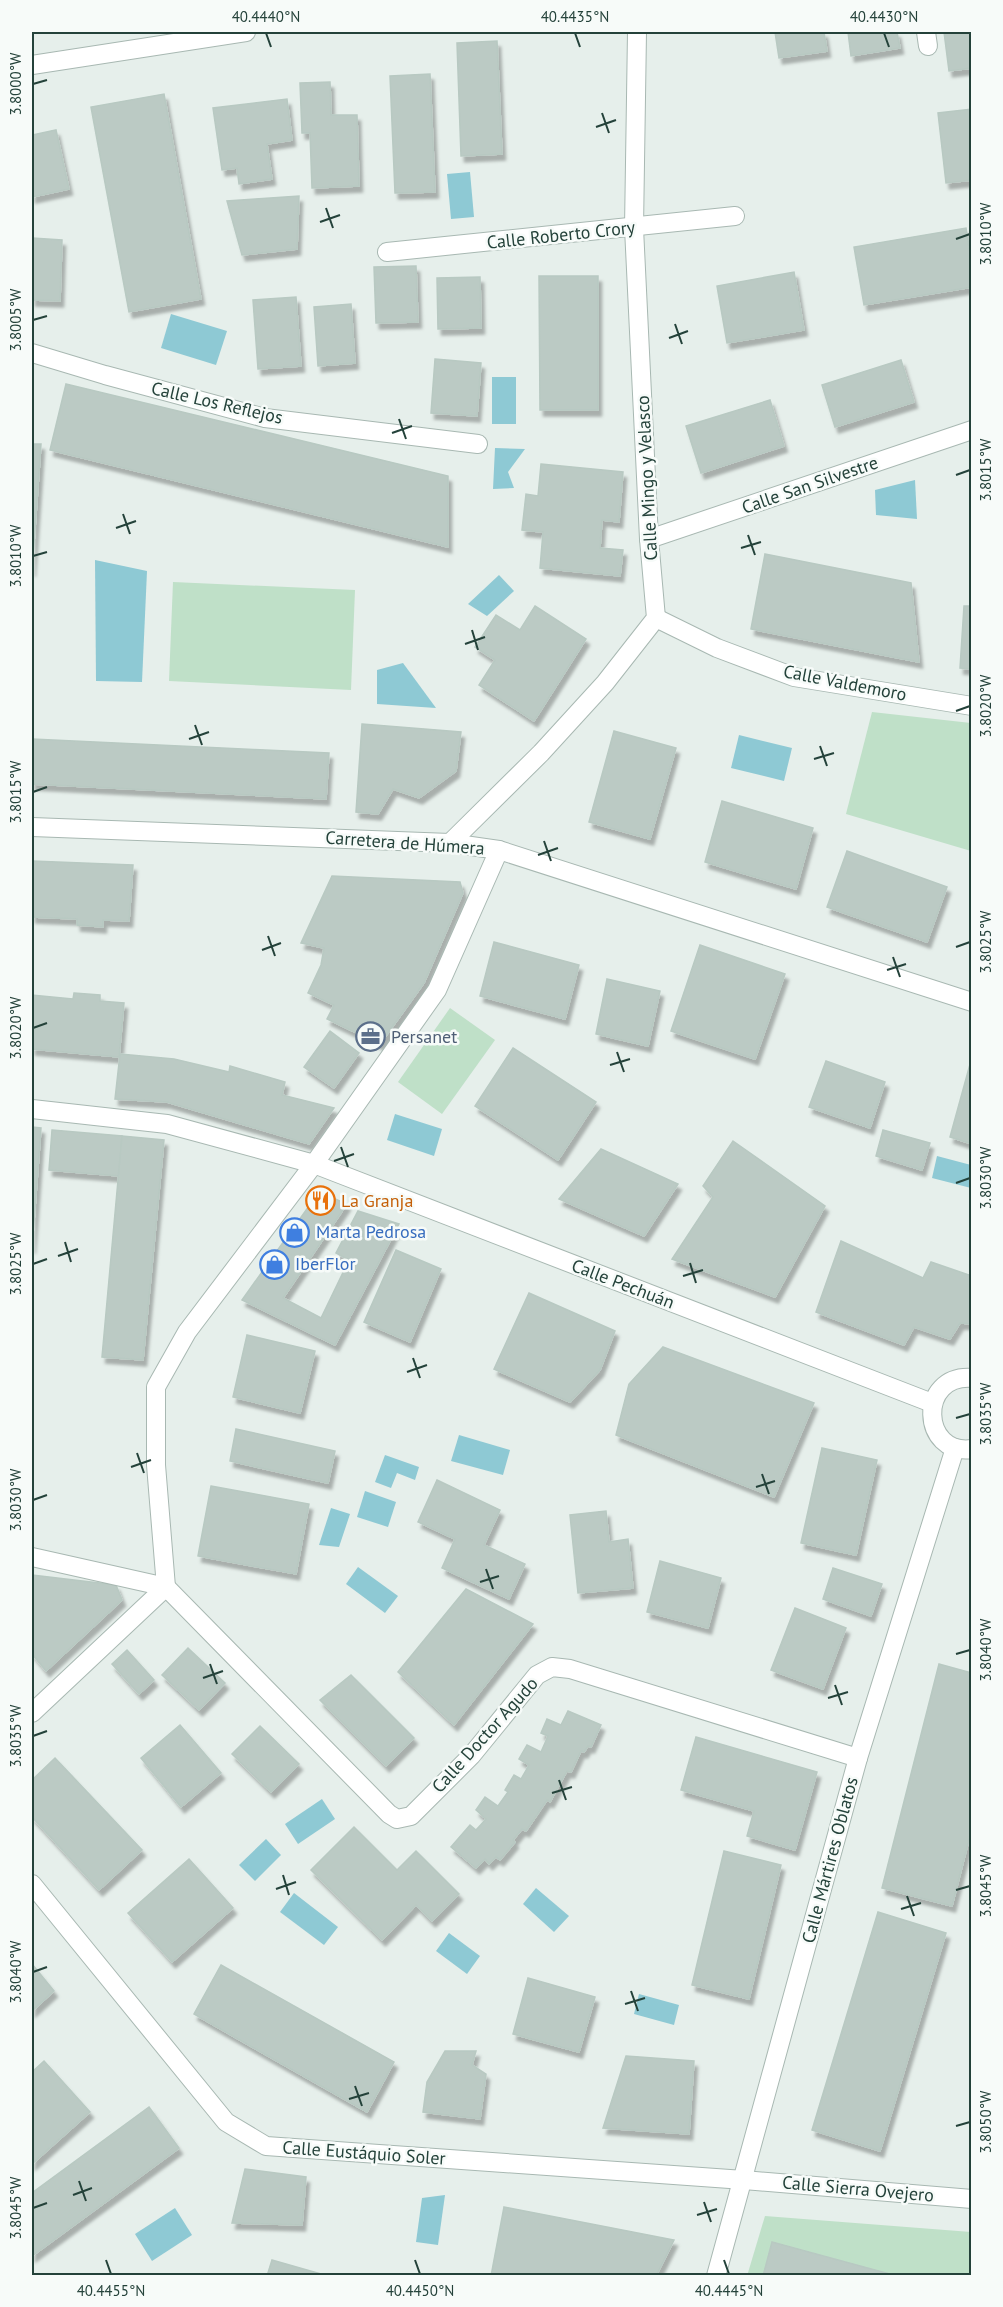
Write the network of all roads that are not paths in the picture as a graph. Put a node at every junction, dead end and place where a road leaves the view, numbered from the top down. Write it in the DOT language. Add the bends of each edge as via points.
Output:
graph roads {
  1 [pos="246,32"];
  2 [pos="637,32"];
  3 [pos="32,65"];
  4 [pos="735,216"];
  5 [pos="634,228"];
  6 [pos="387,252"];
  7 [pos="32,353"];
  8 [pos="972,430"];
  9 [pos="478,444"];
  10 [pos="649,539"];
  11 [pos="657,618"];
  12 [pos="972,706"];
  13 [pos="32,827"];
  14 [pos="450,843"];
  15 [pos="499,850"];
  16 [pos="972,1002"];
  17 [pos="32,1109"];
  18 [pos="314,1164"];
  19 [pos="972,1378"];
  20 [pos="932,1403"];
  21 [pos="963,1448"];
  22 [pos="32,1557"];
  23 [pos="166,1587"];
  24 [pos="32,1713"];
  25 [pos="858,1758"];
  26 [pos="32,1884"];
  27 [pos="744,2180"];
  28 [pos="972,2199"];
  29 [pos="716,2276"];
  1 -- 3 [label="street"];
  2 -- 5 [label="street, Calle Mingo y Velasco"];
  4 -- 5 [label="street, Calle Roberto Crory"];
  5 -- 6 [label="street, Calle Roberto Crory"];
  5 -- 10 [label="street, Calle Mingo y Velasco"];
  7 -- 9 [label="street, Calle Los Reflejos" via="265,418"];
  8 -- 10 [label="street, Calle San Silvestre"];
  10 -- 11 [label="street, Calle Mingo y Velasco"];
  11 -- 12 [label="street, Calle Valdemoro" via="717,648 794,677"];
  11 -- 14 [label="street" via="541,753"];
  13 -- 14 [label="street, Carretera de Húmera"];
  14 -- 15 [label="street, Carretera de Húmera"];
  15 -- 16 [label="street, Carretera de Húmera"];
  15 -- 18 [label="street" via="437,990"];
  17 -- 18 [label="street, Calle Pechuán" via="167,1124"];
  18 -- 20 [label="street, Calle Pechuán"];
  18 -- 23 [label="street" via="187,1332 156,1387 156,1465"];
  19 -- 20 [label="street" via="953,1380 940,1389"];
  20 -- 21 [label="street" via="935,1430 943,1441"];
  21 -- 25 [label="street, Calle Mártires Oblatos"];
  22 -- 23 [label="street"];
  23 -- 24 [label="street"];
  23 -- 25 [label="street, Calle Doctor Agudo" via="397,1819 411,1816 471,1756 537,1675 552,1667 570,1669"];
  25 -- 27 [label="street, Calle Mártires Oblatos"];
  26 -- 27 [label="street, Calle Eustáquio Soler" via="226,2122 266,2146"];
  27 -- 28 [label="street, Calle Sierra Ovejero"];
  27 -- 29 [label="street, Calle Mártires Oblatos"];
}
